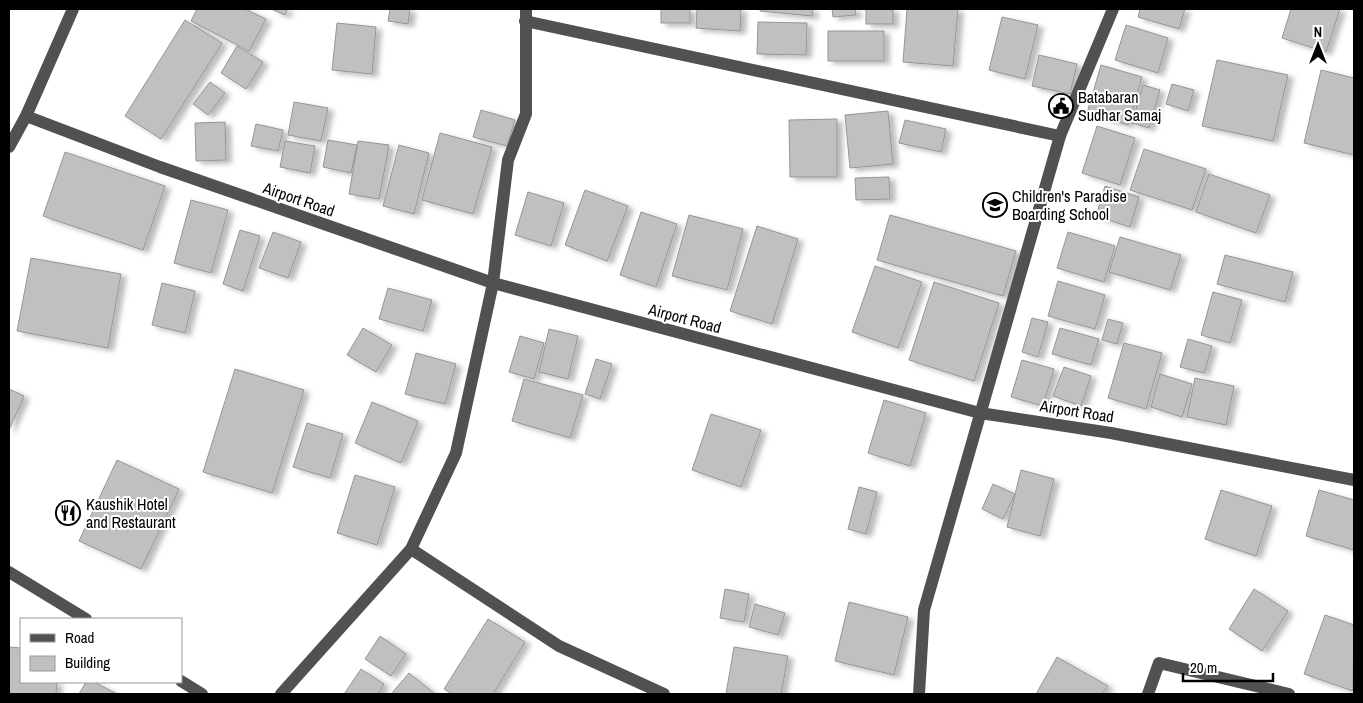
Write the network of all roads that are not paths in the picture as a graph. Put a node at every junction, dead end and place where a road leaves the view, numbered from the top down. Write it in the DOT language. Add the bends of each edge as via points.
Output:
graph roads {
  1 [pos="73,9"];
  2 [pos="1113,9"];
  3 [pos="526,15"];
  4 [pos="26,116"];
  5 [pos="1060,136"];
  6 [pos="9,147"];
  7 [pos="493,283"];
  8 [pos="980,413"];
  9 [pos="1354,480"];
  10 [pos="410,548"];
  11 [pos="9,572"];
  12 [pos="84,618"];
  13 [pos="182,682"];
  14 [pos="202,694"];
  15 [pos="281,694"];
  16 [pos="664,694"];
  17 [pos="919,694"];
  18 [pos="1148,694"];
  19 [pos="1289,694"];
  1 -- 4 [label="street"];
  2 -- 5 [label="street"];
  3 -- 5 [label="street"];
  3 -- 7 [label="street" via="526,114 508,160"];
  4 -- 6 [label="street"];
  4 -- 7 [label="street, Airport Road" via="160,167"];
  5 -- 8 [label="street"];
  7 -- 8 [label="street, Airport Road"];
  7 -- 10 [label="street" via="456,452"];
  8 -- 9 [label="street, Airport Road" via="1112,433"];
  8 -- 17 [label="street" via="924,610"];
  10 -- 15 [label="street"];
  10 -- 16 [label="street" via="559,646"];
  11 -- 12 [label="street"];
  13 -- 14 [label="street"];
  18 -- 19 [label="street" via="1159,663"];
}
